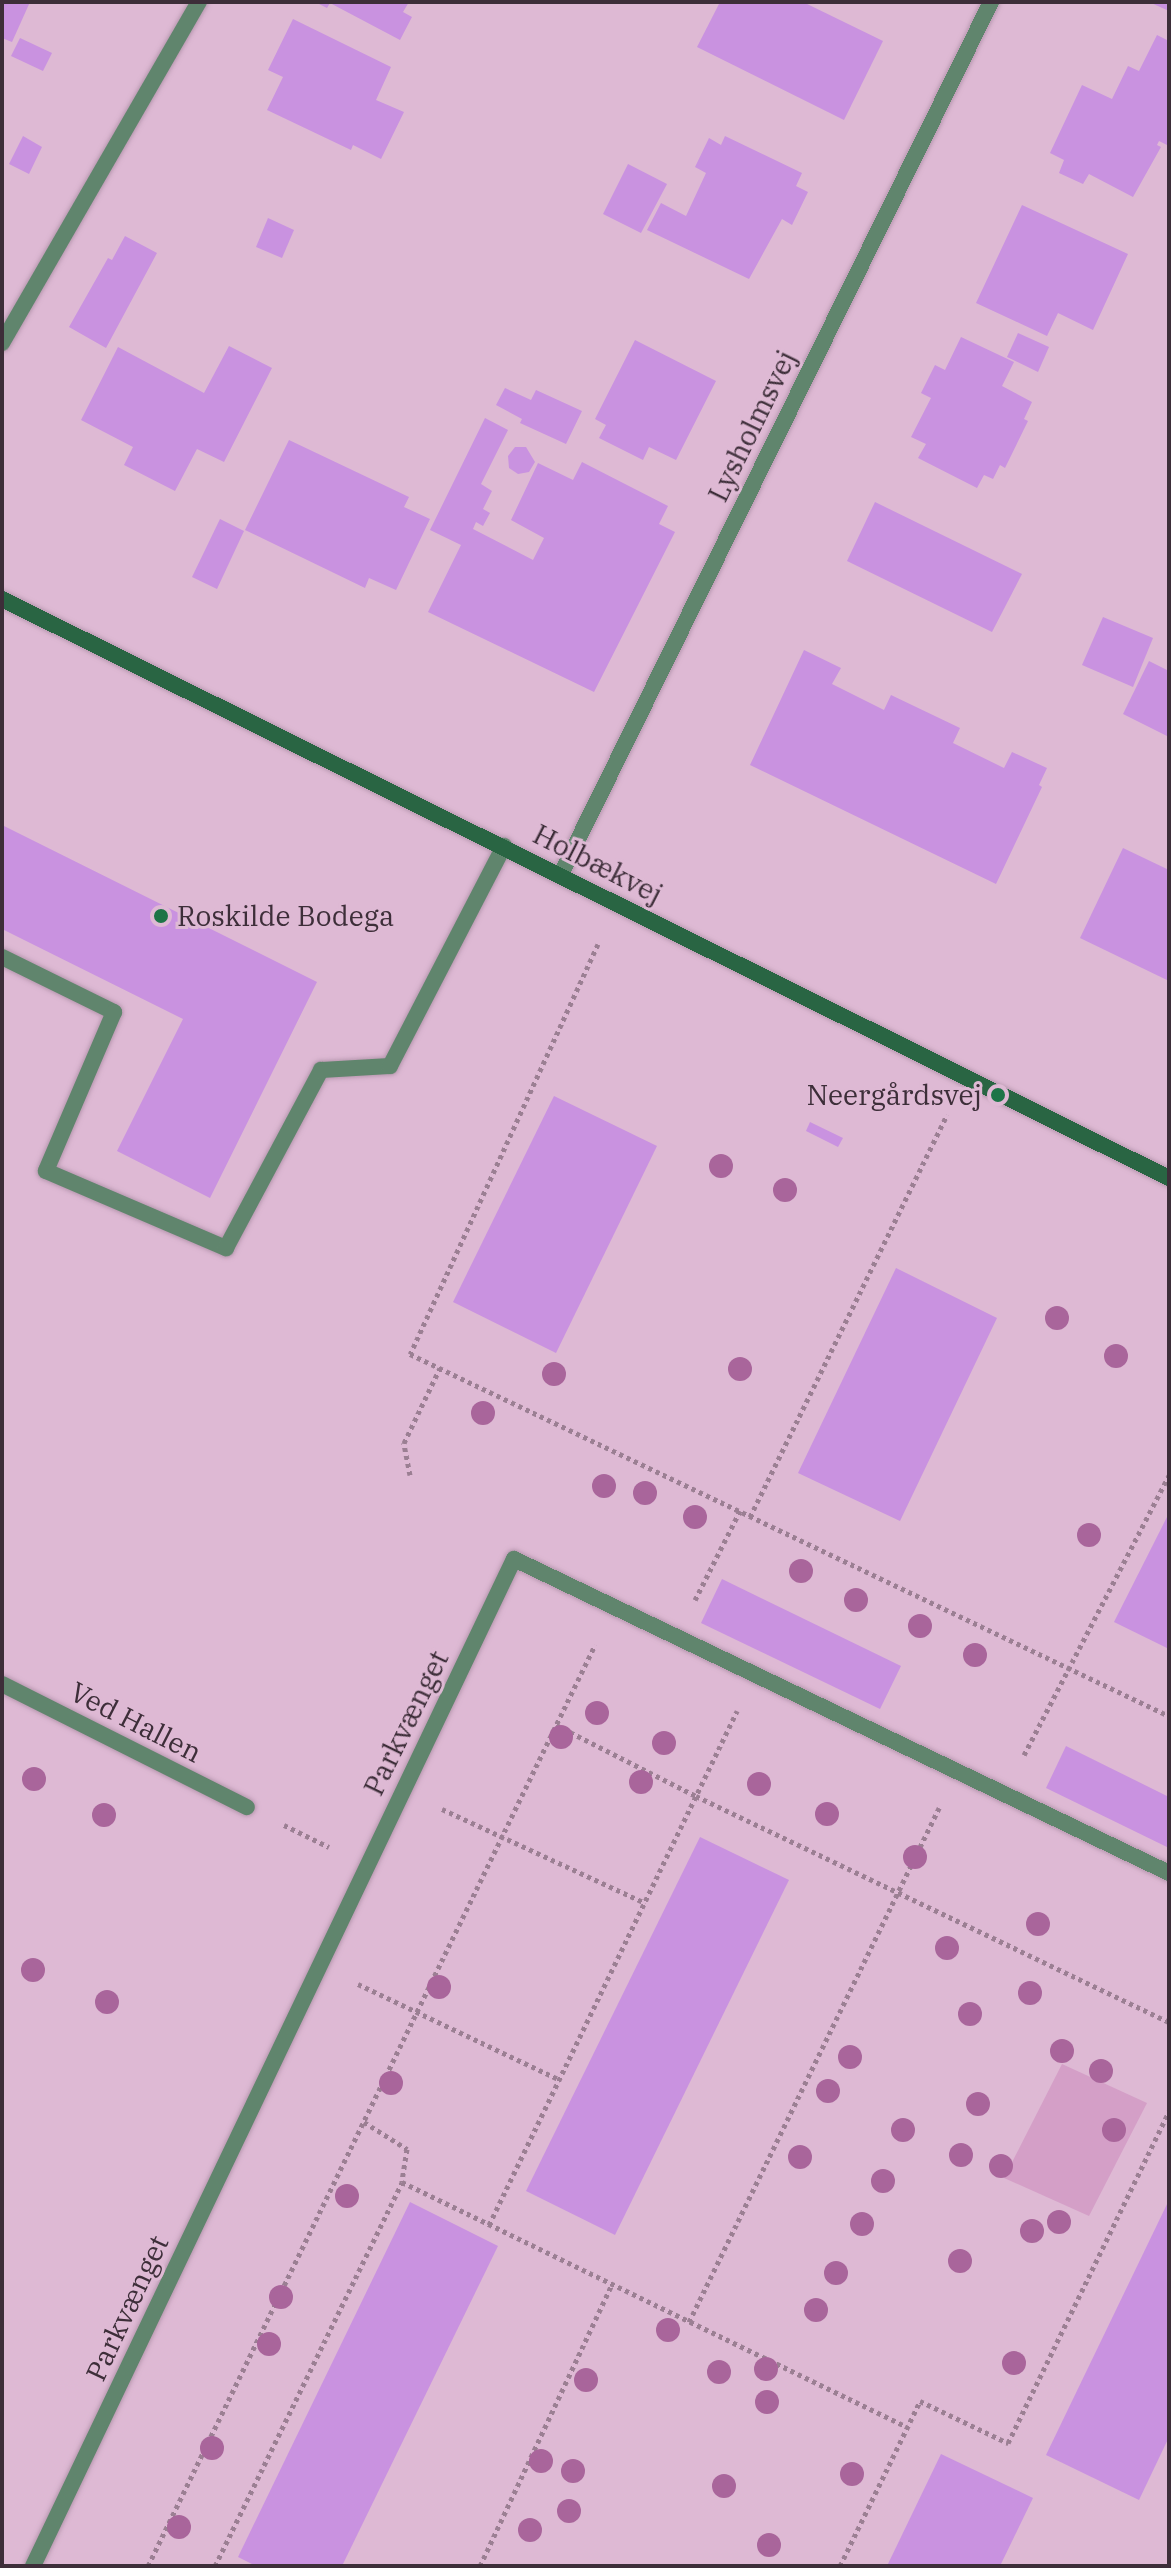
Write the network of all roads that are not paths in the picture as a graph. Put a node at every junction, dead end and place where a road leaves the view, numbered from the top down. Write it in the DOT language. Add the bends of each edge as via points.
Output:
graph roads {
  1 [pos="199,2"];
  2 [pos="991,2"];
  3 [pos="2,343"];
  4 [pos="2,599"];
  5 [pos="504,846"];
  6 [pos="561,874"];
  7 [pos="2,957"];
  8 [pos="1169,1178"];
  9 [pos="2,1684"];
  10 [pos="247,1807"];
  11 [pos="1169,1873"];
  12 [pos="33,2566"];
  1 -- 3 [label="street"];
  2 -- 6 [label="street, Lysholmsvej"];
  4 -- 5 [label="street, Holbækvej"];
  5 -- 6 [label="street, Holbækvej"];
  5 -- 7 [label="street" via="390,1066 321,1070 226,1248 46,1171 114,1012"];
  6 -- 8 [label="street, Holbækvej"];
  9 -- 10 [label="street, Ved Hallen"];
  11 -- 12 [label="street, Parkvænget" via="514,1559"];
}
